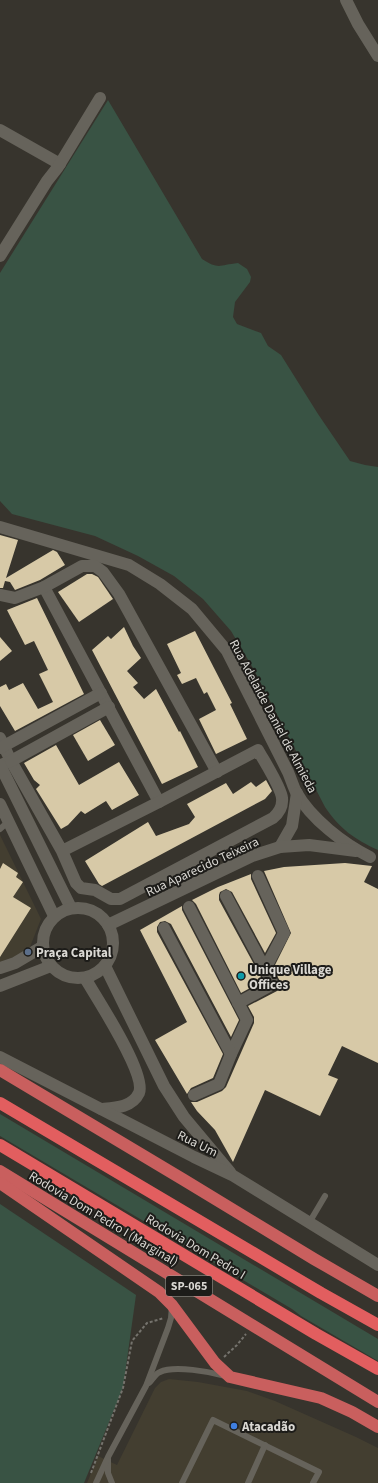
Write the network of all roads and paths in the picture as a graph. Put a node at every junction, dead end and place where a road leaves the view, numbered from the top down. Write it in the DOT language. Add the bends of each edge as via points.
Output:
graph roads {
  1 [pos="346,0"];
  2 [pos="378,56"];
  3 [pos="100,98"];
  4 [pos="0,130"];
  5 [pos="60,164"];
  6 [pos="0,256"];
  7 [pos="0,527"];
  8 [pos="44,587"];
  9 [pos="0,595"];
  10 [pos="101,693"];
  11 [pos="109,707"];
  12 [pos="1,744"];
  13 [pos="4,764"];
  14 [pos="217,772"];
  15 [pos="296,793"];
  16 [pos="159,802"];
  17 [pos="0,804"];
  18 [pos="4,825"];
  19 [pos="280,847"];
  20 [pos="62,851"];
  21 [pos="359,851"];
  22 [pos="370,857"];
  23 [pos="258,876"];
  24 [pos="226,896"];
  25 [pos="189,907"];
  26 [pos="71,908"];
  27 [pos="54,916"];
  28 [pos="108,925"];
  29 [pos="164,928"];
  30 [pos="42,948"];
  31 [pos="51,966"];
  32 [pos="105,966"];
  33 [pos="0,968"];
  34 [pos="265,969"];
  35 [pos="85,978"];
  36 [pos="0,986"];
  37 [pos="238,1003"];
  38 [pos="231,1054"];
  39 [pos="0,1057"];
  40 [pos="0,1070"];
  41 [pos="194,1095"];
  42 [pos="0,1102"];
  43 [pos="101,1109"];
  44 [pos="0,1145"];
  45 [pos="0,1171"];
  46 [pos="232,1175"];
  47 [pos="0,1183"];
  48 [pos="325,1196"];
  49 [pos="309,1222"];
  50 [pos="378,1264"];
  51 [pos="378,1296"];
  52 [pos="172,1305"];
  53 [pos="171,1318"];
  54 [pos="378,1325"];
  55 [pos="246,1334"];
  56 [pos="215,1363"];
  57 [pos="378,1369"];
  58 [pos="230,1376"];
  59 [pos="146,1386"];
  60 [pos="378,1402"];
  61 [pos="378,1427"];
  62 [pos="265,1445"];
  63 [pos="108,1457"];
  64 [pos="89,1476"];
  65 [pos="97,1482"];
  66 [pos="112,1483"];
  67 [pos="182,1483"];
  68 [pos="248,1483"];
  69 [pos="313,1483"];
  1 -- 2 [label="street"];
  3 -- 5 [label="street"];
  4 -- 5 [label="street"];
  5 -- 6 [label="street"];
  7 -- 15 [label="street, Rua Adelaide Daniel de Almieda" via="129,565 160,584 192,609 227,651"];
  8 -- 9 [label="street" via="15,598"];
  8 -- 10 [label="street"];
  8 -- 14 [label="street" via="82,566 95,566 104,572 120,594"];
  10 -- 11 [label="street"];
  10 -- 12 [label="street"];
  11 -- 13 [label="street"];
  11 -- 16 [label="street"];
  12 -- 13 [label="street"];
  13 -- 20 [label="street"];
  13 -- 26 [label="street"];
  14 -- 16 [label="street"];
  14 -- 20 [label="street" via="258,750 280,790 282,806 278,813 273,818 120,899 111,899 95,890 81,888 76,883"];
  15 -- 19 [label="street" via="292,826"];
  15 -- 21 [label="street, Rua Adelaide Daniel de Almieda" via="326,827"];
  16 -- 20 [label="street"];
  17 -- 18 [label="street"];
  18 -- 27 [label="street"];
  19 -- 21 [label="street, Rua Aparecido Teixeira" via="309,845"];
  19 -- 28 [label="street, Rua Aparecido Teixeira" via="252,856"];
  21 -- 22 [label="street, Rua Adelaide Daniel de Almieda"];
  23 -- 34 [label="street" via="284,933"];
  24 -- 34 [label="street"];
  25 -- 37 [label="street"];
  26 -- 27 [label="street"];
  26 -- 28 [label="street" via="92,910 102,916"];
  27 -- 30 [label="street" via="47,925"];
  28 -- 32 [label="street" via="113,946 111,957"];
  29 -- 38 [label="street"];
  30 -- 31 [label="street"];
  30 -- 33 [label="street"];
  31 -- 35 [label="street" via="72,978"];
  31 -- 36 [label="street"];
  32 -- 35 [label="street" via="96,974"];
  32 -- 46 [label="street" via="164,1086 184,1117"];
  34 -- 37 [label="street" via="274,984"];
  35 -- 43 [label="street" via="123,1043 140,1080 139,1093 130,1103"];
  37 -- 38 [label="street" via="247,1020"];
  38 -- 41 [label="street" via="219,1084"];
  39 -- 43 [label="street, Rua Um"];
  40 -- 51 [label="highway"];
  42 -- 54 [label="highway, Rodovia Dom Pedro I"];
  43 -- 46 [label="street, Rua Um"];
  44 -- 57 [label="highway, Rodovia Dom Pedro I / SP-065"];
  45 -- 60 [label="highway, Rodovia Dom Pedro I (Marginal) / SP-065"];
  46 -- 49 [label="street, Rua Um"];
  47 -- 52 [label="highway" via="147,1283"];
  48 -- 49 [label="lane"];
  49 -- 50 [label="street, Rua Um"];
  52 -- 53 [label="lane"];
  52 -- 56 [label="highway"];
  53 -- 59 [label="lane"];
  53 -- 64 [label="path" via="147,1323 132,1341 123,1388"];
  55 -- 56 [label="path"];
  56 -- 58 [label="highway"];
  58 -- 59 [label="lane" via="171,1370 159,1372"];
  58 -- 61 [label="highway" via="321,1398"];
  59 -- 63 [label="lane"];
  62 -- 67 [label="lane" via="213,1420"];
  62 -- 68 [label="lane"];
  62 -- 69 [label="lane" via="319,1472"];
  63 -- 65 [label="lane"];
  63 -- 66 [label="lane" via="108,1473"];
}
